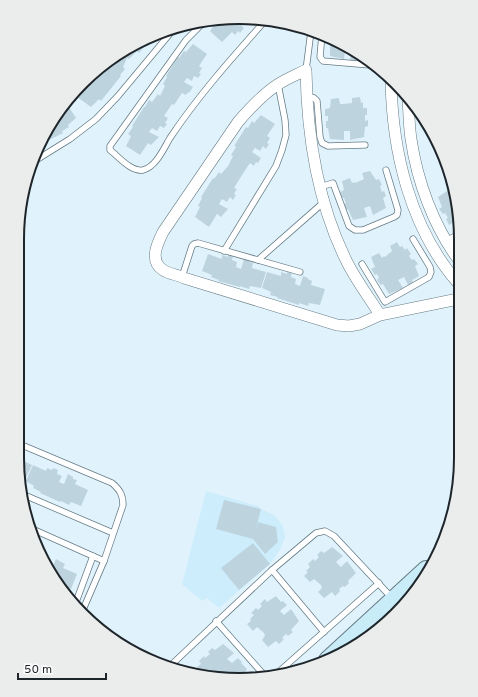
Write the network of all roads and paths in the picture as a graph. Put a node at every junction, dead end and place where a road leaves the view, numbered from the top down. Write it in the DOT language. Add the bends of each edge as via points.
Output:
graph roads {
  1 [pos="261,25"];
  2 [pos="198,28"];
  3 [pos="168,36"];
  4 [pos="310,36"];
  5 [pos="321,40"];
  6 [pos="365,65"];
  7 [pos="306,70"];
  8 [pos="278,84"];
  9 [pos="392,88"];
  10 [pos="306,96"];
  11 [pos="409,106"];
  12 [pos="365,144"];
  13 [pos="40,158"];
  14 [pos="386,170"];
  15 [pos="320,187"];
  16 [pos="324,202"];
  17 [pos="413,239"];
  18 [pos="453,240"];
  19 [pos="224,251"];
  20 [pos="258,260"];
  21 [pos="362,264"];
  22 [pos="300,272"];
  23 [pos="184,278"];
  24 [pos="454,278"];
  25 [pos="454,300"];
  26 [pos="385,302"];
  27 [pos="392,312"];
  28 [pos="380,315"];
  29 [pos="24,447"];
  30 [pos="27,496"];
  31 [pos="36,531"];
  32 [pos="113,533"];
  33 [pos="93,556"];
  34 [pos="104,561"];
  35 [pos="272,570"];
  36 [pos="417,578"];
  37 [pos="379,583"];
  38 [pos="77,600"];
  39 [pos="394,600"];
  40 [pos="84,607"];
  41 [pos="216,621"];
  42 [pos="324,632"];
  43 [pos="345,645"];
  44 [pos="173,663"];
  45 [pos="282,669"];
  46 [pos="261,672"];
  1 -- 2 [label="lane" via="207,87 152,165 144,170 132,168 110,150 110,146 186,40"];
  3 -- 13 [label="lane" via="96,119"];
  4 -- 7 [label="lane"];
  5 -- 6 [label="lane" via="320,57 323,61"];
  7 -- 8 [label="street"];
  7 -- 10 [label="street"];
  8 -- 19 [label="lane" via="286,135 282,150 276,166"];
  8 -- 23 [label="street" via="238,122 162,232 155,252 159,266 164,271"];
  9 -- 24 [label="street" via="395,132 403,174 415,211 430,243"];
  10 -- 12 [label="lane" via="316,101 322,144"];
  10 -- 15 [label="street" via="310,141"];
  11 -- 18 [label="street" via="411,139 419,179 429,205"];
  14 -- 15 [label="lane" via="398,210 397,215 363,230 355,230 349,226 332,183"];
  15 -- 16 [label="street"];
  16 -- 20 [label="lane"];
  16 -- 28 [label="street" via="346,262"];
  17 -- 26 [label="lane" via="430,267 429,277"];
  19 -- 20 [label="lane"];
  19 -- 23 [label="lane" via="194,244 183,274"];
  20 -- 22 [label="lane"];
  21 -- 26 [label="lane"];
  23 -- 28 [label="street" via="337,325 360,324"];
  25 -- 27 [label="street"];
  26 -- 27 [label="lane"];
  27 -- 28 [label="street"];
  29 -- 32 [label="lane" via="112,483 123,498"];
  30 -- 32 [label="lane"];
  31 -- 33 [label="lane"];
  32 -- 34 [label="lane"];
  33 -- 34 [label="lane"];
  33 -- 38 [label="lane"];
  34 -- 40 [label="lane"];
  35 -- 37 [label="lane" via="316,534 325,531 334,536"];
  35 -- 41 [label="lane"];
  35 -- 42 [label="lane"];
  36 -- 39 [label="street"];
  37 -- 39 [label="lane"];
  37 -- 42 [label="lane"];
  39 -- 43 [label="street"];
  41 -- 44 [label="lane"];
  41 -- 46 [label="lane"];
  42 -- 45 [label="lane"];
}
